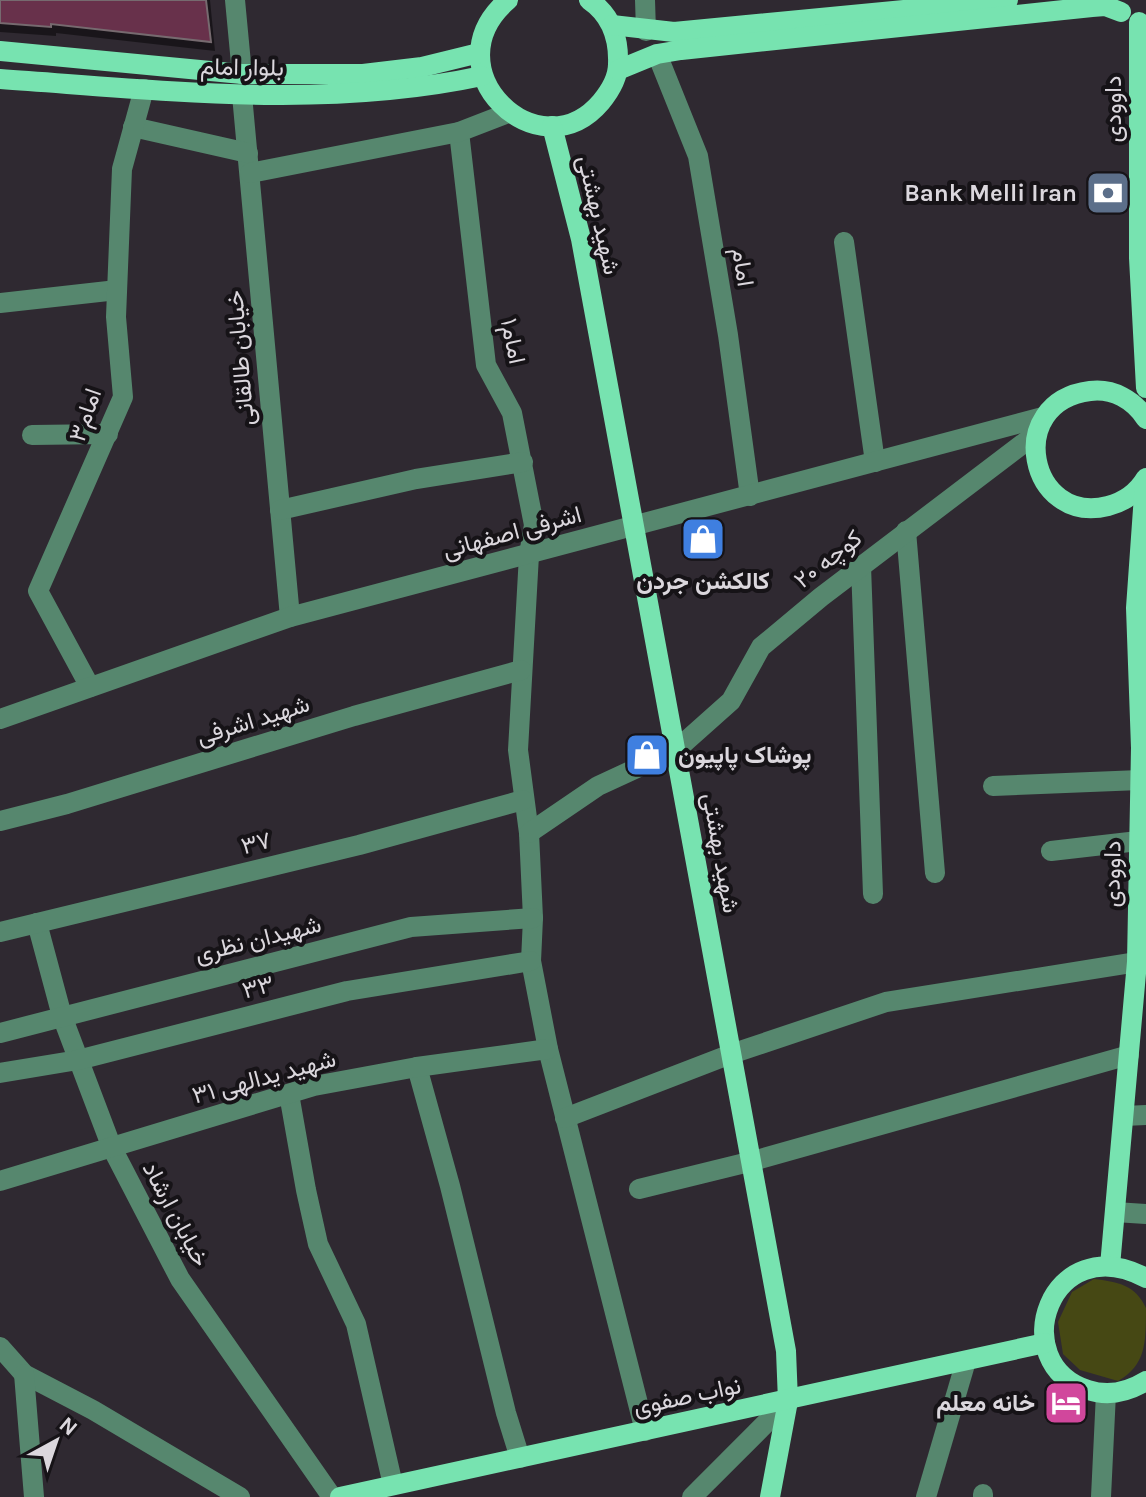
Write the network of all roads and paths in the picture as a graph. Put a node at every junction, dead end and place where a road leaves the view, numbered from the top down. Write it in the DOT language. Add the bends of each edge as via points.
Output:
graph roads {
  1 [pos="235,0"];
  2 [pos="508,0"];
  3 [pos="589,0"];
  4 [pos="645,0"];
  5 [pos="1008,0"];
  6 [pos="1118,6"];
  7 [pos="1143,21"];
  8 [pos="612,25"];
  9 [pos="646,31"];
  10 [pos="0,51"];
  11 [pos="479,53"];
  12 [pos="657,54"];
  13 [pos="618,70"];
  14 [pos="242,74"];
  15 [pos="482,76"];
  16 [pos="0,79"];
  17 [pos="144,89"];
  18 [pos="242,95"];
  19 [pos="508,113"];
  20 [pos="552,126"];
  21 [pos="133,127"];
  22 [pos="459,132"];
  23 [pos="249,163"];
  24 [pos="844,242"];
  25 [pos="1142,258"];
  26 [pos="117,290"];
  27 [pos="0,303"];
  28 [pos="1146,388"];
  29 [pos="1146,419"];
  30 [pos="1040,425"];
  31 [pos="108,434"];
  32 [pos="32,435"];
  33 [pos="523,462"];
  34 [pos="875,462"];
  35 [pos="1145,480"];
  36 [pos="750,496"];
  37 [pos="280,510"];
  38 [pos="635,527"];
  39 [pos="906,531"];
  40 [pos="1143,554"];
  41 [pos="529,555"];
  42 [pos="861,566"];
  43 [pos="290,617"];
  44 [pos="521,670"];
  45 [pos="90,687"];
  46 [pos="0,719"];
  47 [pos="1144,748"];
  48 [pos="676,750"];
  49 [pos="1140,780"];
  50 [pos="993,786"];
  51 [pos="523,800"];
  52 [pos="0,821"];
  53 [pos="529,833"];
  54 [pos="1138,841"];
  55 [pos="1051,851"];
  56 [pos="935,873"];
  57 [pos="873,894"];
  58 [pos="533,918"];
  59 [pos="37,923"];
  60 [pos="0,932"];
  61 [pos="531,961"];
  62 [pos="1137,962"];
  63 [pos="62,1016"];
  64 [pos="0,1033"];
  65 [pos="548,1049"];
  66 [pos="731,1054"];
  67 [pos="1129,1055"];
  68 [pos="78,1060"];
  69 [pos="417,1067"];
  70 [pos="0,1073"];
  71 [pos="289,1094"];
  72 [pos="1146,1115"];
  73 [pos="1124,1116"];
  74 [pos="565,1118"];
  75 [pos="112,1148"];
  76 [pos="753,1161"];
  77 [pos="0,1181"];
  78 [pos="639,1189"];
  79 [pos="1115,1212"];
  80 [pos="1146,1214"];
  81 [pos="1110,1266"];
  82 [pos="1146,1278"];
  83 [pos="1045,1343"];
  84 [pos="0,1347"];
  85 [pos="966,1361"];
  86 [pos="24,1374"];
  87 [pos="1146,1381"];
  88 [pos="1106,1393"];
  89 [pos="788,1401"];
  90 [pos="645,1431"];
  91 [pos="520,1458"];
  92 [pos="393,1485"];
  93 [pos="34,1497"];
  94 [pos="240,1497"];
  95 [pos="332,1497"];
  96 [pos="340,1497"];
  97 [pos="692,1497"];
  98 [pos="770,1497"];
  99 [pos="926,1497"];
  100 [pos="1101,1497"];
  1 -- 14 [label="street"];
  2 -- 11 [label="main road" via="484,30"];
  3 -- 8 [label="main road"];
  4 -- 9 [label="street"];
  5 -- 9 [label="main road"];
  6 -- 7 [label="main road" via="1129,19"];
  6 -- 12 [label="main road"];
  7 -- 25 [label="main road, داوودی"];
  8 -- 9 [label="main road"];
  8 -- 13 [label="main road" via="619,47"];
  10 -- 14 [label="main road, بلوار امام"];
  11 -- 14 [label="main road, بلوار امام" via="363,74"];
  11 -- 15 [label="main road"];
  12 -- 13 [label="main road"];
  12 -- 36 [label="street, امام" via="698,156"];
  13 -- 20 [label="main road" via="610,92 594,110"];
  14 -- 18 [label="main road"];
  15 -- 18 [label="main road, بلوار امام" via="428,87"];
  15 -- 19 [label="main road"];
  16 -- 17 [label="main road, بلوار امام"];
  17 -- 18 [label="main road, بلوار امام"];
  17 -- 21 [label="street, امام۳"];
  18 -- 23 [label="street, خیابان طالقانی"];
  19 -- 20 [label="main road"];
  19 -- 22 [label="street"];
  20 -- 38 [label="main road, شهید بهشتی" via="581,239"];
  21 -- 23 [label="street"];
  21 -- 26 [label="street, امام۳" via="122,169"];
  22 -- 23 [label="street"];
  22 -- 33 [label="street, امام۱" via="486,365 512,413"];
  23 -- 37 [label="street, خیابان طالقانی"];
  24 -- 34 [label="street"];
  25 -- 28 [label="main road, داوودی"];
  26 -- 27 [label="street"];
  26 -- 31 [label="street, امام۳" via="123,397"];
  29 -- 30 [label="main road" via="1118,393 1101,389 1068,395 1053,405"];
  30 -- 34 [label="street, اشرفی اصفهانی"];
  30 -- 35 [label="main road" via="1037,466 1044,482 1070,504 1087,508 1120,502"];
  30 -- 39 [label="street, کوچه ۲۰"];
  31 -- 32 [label="street"];
  31 -- 45 [label="street, امام۳" via="38,591"];
  33 -- 37 [label="street" via="416,479"];
  33 -- 41 [label="street, امام۱" via="534,525"];
  34 -- 36 [label="street, اشرفی اصفهانی"];
  35 -- 40 [label="main road, داوودی"];
  36 -- 38 [label="street, اشرفی اصفهانی"];
  37 -- 43 [label="street, خیابان طالقانی"];
  38 -- 41 [label="street, اشرفی اصفهانی"];
  38 -- 48 [label="main road, شهید بهشتی"];
  39 -- 42 [label="street, کوچه ۲۰"];
  39 -- 56 [label="street"];
  40 -- 47 [label="main road, داوودی" via="1136,608"];
  41 -- 43 [label="street, اشرفی اصفهانی"];
  41 -- 44 [label="street, امام۱"];
  42 -- 48 [label="street, کوچه ۲۰" via="761,647 731,701"];
  42 -- 57 [label="street"];
  43 -- 45 [label="street, اشرفی اصفهانی"];
  44 -- 51 [label="street, امام۱" via="518,750"];
  44 -- 52 [label="street, شهید اشرفی"];
  45 -- 46 [label="street, اشرفی اصفهانی"];
  47 -- 49 [label="main road, داوودی"];
  48 -- 53 [label="street, کوچه ۲۰" via="598,786"];
  48 -- 66 [label="main road, شهید بهشتی"];
  49 -- 50 [label="street"];
  49 -- 54 [label="main road, داوودی"];
  51 -- 53 [label="street, امام۱"];
  51 -- 59 [label="street, ۳۷"];
  53 -- 58 [label="street, امام۱"];
  54 -- 55 [label="street"];
  54 -- 62 [label="main road, داوودی"];
  58 -- 61 [label="street, امام۱"];
  58 -- 63 [label="street, شهیدان نظری" via="411,927"];
  59 -- 60 [label="street, ۳۷"];
  59 -- 63 [label="street, خیابان ارشاد"];
  61 -- 65 [label="street, امام۱"];
  61 -- 68 [label="street, ۳۳" via="347,991"];
  62 -- 66 [label="street" via="886,1002"];
  62 -- 67 [label="main road, داوودی"];
  63 -- 64 [label="street, شهیدان نظری"];
  63 -- 68 [label="street, خیابان ارشاد"];
  65 -- 69 [label="street, ۳۱ شهید یدالهی"];
  65 -- 74 [label="street, امام۱"];
  66 -- 74 [label="street"];
  66 -- 76 [label="main road, شهید بهشتی"];
  67 -- 73 [label="main road, داوودی"];
  67 -- 76 [label="street"];
  68 -- 70 [label="street, ۳۳"];
  68 -- 75 [label="street, خیابان ارشاد"];
  69 -- 71 [label="street, ۳۱ شهید یدالهی"];
  69 -- 91 [label="street"];
  71 -- 75 [label="street, ۳۱ شهید یدالهی"];
  71 -- 92 [label="street" via="318,1244 356,1324"];
  72 -- 73 [label="street"];
  73 -- 79 [label="main road, داوودی"];
  74 -- 90 [label="street, امام۱"];
  75 -- 77 [label="street, ۳۱ شهید یدالهی"];
  75 -- 95 [label="street, خیابان ارشاد" via="180,1279"];
  76 -- 78 [label="street"];
  76 -- 89 [label="main road, شهید بهشتی" via="786,1351"];
  79 -- 80 [label="street"];
  79 -- 81 [label="main road, داوودی"];
  81 -- 82 [label="main road"];
  81 -- 83 [label="main road" via="1073,1275 1058,1288 1048,1305"];
  83 -- 85 [label="main road, نواب صفوی"];
  83 -- 88 [label="main road" via="1064,1376 1080,1387"];
  84 -- 86 [label="street"];
  85 -- 89 [label="main road, نواب صفوی"];
  85 -- 99 [label="street"];
  86 -- 93 [label="street"];
  86 -- 94 [label="street"];
  87 -- 88 [label="main road"];
  88 -- 100 [label="street"];
  89 -- 90 [label="main road, نواب صفوی"];
  89 -- 97 [label="street"];
  89 -- 98 [label="main road, شهید بهشتی"];
  90 -- 91 [label="main road, نواب صفوی"];
  91 -- 92 [label="main road, نواب صفوی"];
  92 -- 96 [label="main road, نواب صفوی"];
}
